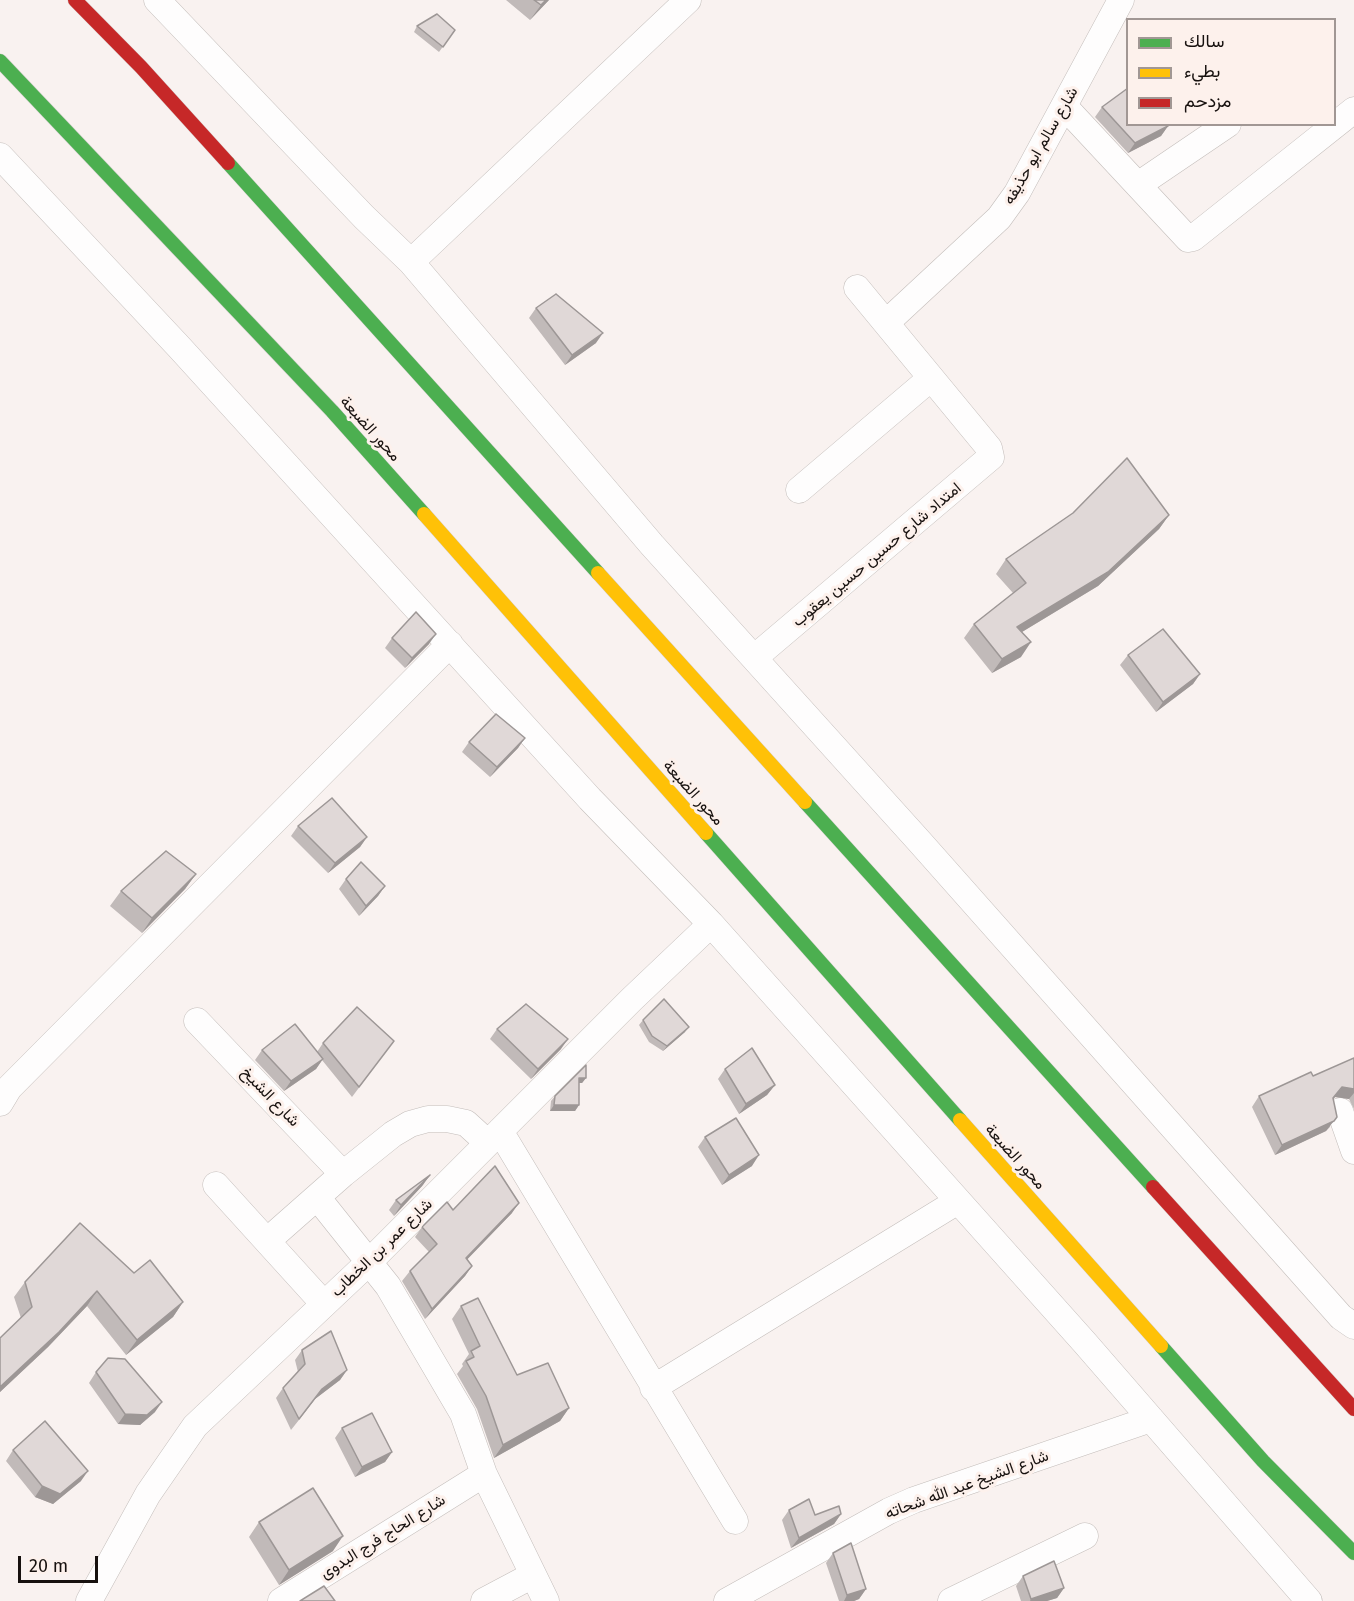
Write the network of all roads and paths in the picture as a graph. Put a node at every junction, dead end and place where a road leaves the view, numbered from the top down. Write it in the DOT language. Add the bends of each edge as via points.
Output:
graph roads {
  1 [pos="75,0"];
  2 [pos="157,0"];
  3 [pos="688,0"];
  4 [pos="1121,0"];
  5 [pos="0,61"];
  6 [pos="1065,107"];
  7 [pos="1354,110"];
  8 [pos="1336,124"];
  9 [pos="1225,126"];
  10 [pos="1334,126"];
  11 [pos="0,156"];
  12 [pos="1138,185"];
  13 [pos="411,262"];
  14 [pos="857,288"];
  15 [pos="886,323"];
  16 [pos="931,378"];
  17 [pos="799,490"];
  18 [pos="450,644"];
  19 [pos="754,658"];
  20 [pos="711,924"];
  21 [pos="196,1021"];
  22 [pos="0,1103"];
  23 [pos="1340,1111"];
  24 [pos="494,1137"];
  25 [pos="1354,1151"];
  26 [pos="343,1174"];
  27 [pos="216,1185"];
  28 [pos="316,1197"];
  29 [pos="958,1201"];
  30 [pos="267,1241"];
  31 [pos="369,1262"];
  32 [pos="324,1304"];
  33 [pos="1354,1326"];
  34 [pos="652,1388"];
  35 [pos="1354,1409"];
  36 [pos="1151,1419"];
  37 [pos="484,1474"];
  38 [pos="735,1521"];
  39 [pos="1084,1536"];
  40 [pos="1354,1553"];
  41 [pos="532,1575"];
  42 [pos="89,1601"];
  43 [pos="281,1601"];
  44 [pos="484,1601"];
  45 [pos="546,1601"];
  46 [pos="727,1601"];
  47 [pos="951,1601"];
  48 [pos="1309,1601"];
  1 -- 35 [label="highway" via="149,75"];
  2 -- 13 [label="street"];
  3 -- 13 [label="street"];
  4 -- 6 [label="street, شارع سالم ابو حذيفه"];
  5 -- 40 [label="highway, محور الضبعة" via="332,411 1263,1461"];
  6 -- 12 [label="street"];
  6 -- 15 [label="street, شارع سالم ابو حذيفه" via="999,218"];
  7 -- 8 [label="street"];
  9 -- 12 [label="street"];
  10 -- 12 [label="street" via="1192,239 1186,238"];
  11 -- 18 [label="street"];
  13 -- 19 [label="street" via="652,545"];
  14 -- 15 [label="street"];
  15 -- 16 [label="street"];
  16 -- 17 [label="street"];
  16 -- 19 [label="street, امتداد شارع حسين حسين يعقوب" via="989,448 988,461"];
  18 -- 20 [label="street" via="590,799"];
  18 -- 22 [label="street" via="9,1088"];
  19 -- 33 [label="street" via="1341,1317"];
  20 -- 24 [label="street, شارع عمر بن الخطاب"];
  20 -- 29 [label="street"];
  21 -- 26 [label="street, شارع الشيخ"];
  23 -- 25 [label="street"];
  24 -- 26 [label="street" via="466,1123 428,1119 393,1134"];
  24 -- 31 [label="street, شارع عمر بن الخطاب"];
  24 -- 34 [label="street"];
  26 -- 28 [label="street"];
  27 -- 30 [label="street"];
  28 -- 30 [label="street"];
  28 -- 31 [label="street"];
  29 -- 34 [label="street"];
  29 -- 36 [label="street"];
  30 -- 32 [label="street"];
  31 -- 32 [label="street, شارع عمر بن الخطاب"];
  31 -- 37 [label="street" via="406,1314 463,1414"];
  32 -- 42 [label="street, شارع عمر بن الخطاب" via="195,1426 148,1494"];
  34 -- 38 [label="street"];
  36 -- 46 [label="street, شارع الشيخ عبد الله شحاته" via="889,1511"];
  36 -- 48 [label="street"];
  37 -- 41 [label="street"];
  37 -- 43 [label="street, شارع الحاج فرج البدوى"];
  39 -- 47 [label="street"];
  41 -- 44 [label="street"];
  41 -- 45 [label="street"];
}
